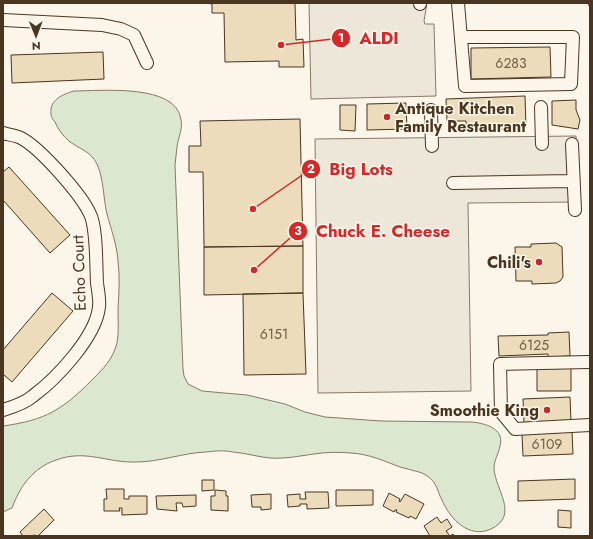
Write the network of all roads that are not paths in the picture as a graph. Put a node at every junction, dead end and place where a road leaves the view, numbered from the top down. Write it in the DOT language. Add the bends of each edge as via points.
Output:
graph roads {
  1 [pos="458,3"];
  2 [pos="3,20"];
  3 [pos="461,37"];
  4 [pos="147,63"];
  5 [pos="541,107"];
  6 [pos="431,110"];
  7 [pos="3,133"];
  8 [pos="542,144"];
  9 [pos="572,144"];
  10 [pos="432,146"];
  11 [pos="573,181"];
  12 [pos="453,183"];
  13 [pos="575,210"];
  14 [pos="589,362"];
  15 [pos="3,410"];
  16 [pos="590,425"];
  1 -- 3 [label="street"];
  2 -- 4 [label="street" via="102,25 121,29 134,35"];
  3 -- 3 [label="street" via="465,86 571,84 574,37"];
  5 -- 8 [label="street"];
  6 -- 10 [label="street"];
  7 -- 15 [label="street, Echo Court" via="20,138 50,162 83,201 91,215 99,308 93,328 79,350 56,376 33,397"];
  9 -- 11 [label="street"];
  11 -- 12 [label="street"];
  11 -- 13 [label="street"];
  14 -- 16 [label="street" via="500,364 501,412 515,429"];
}
